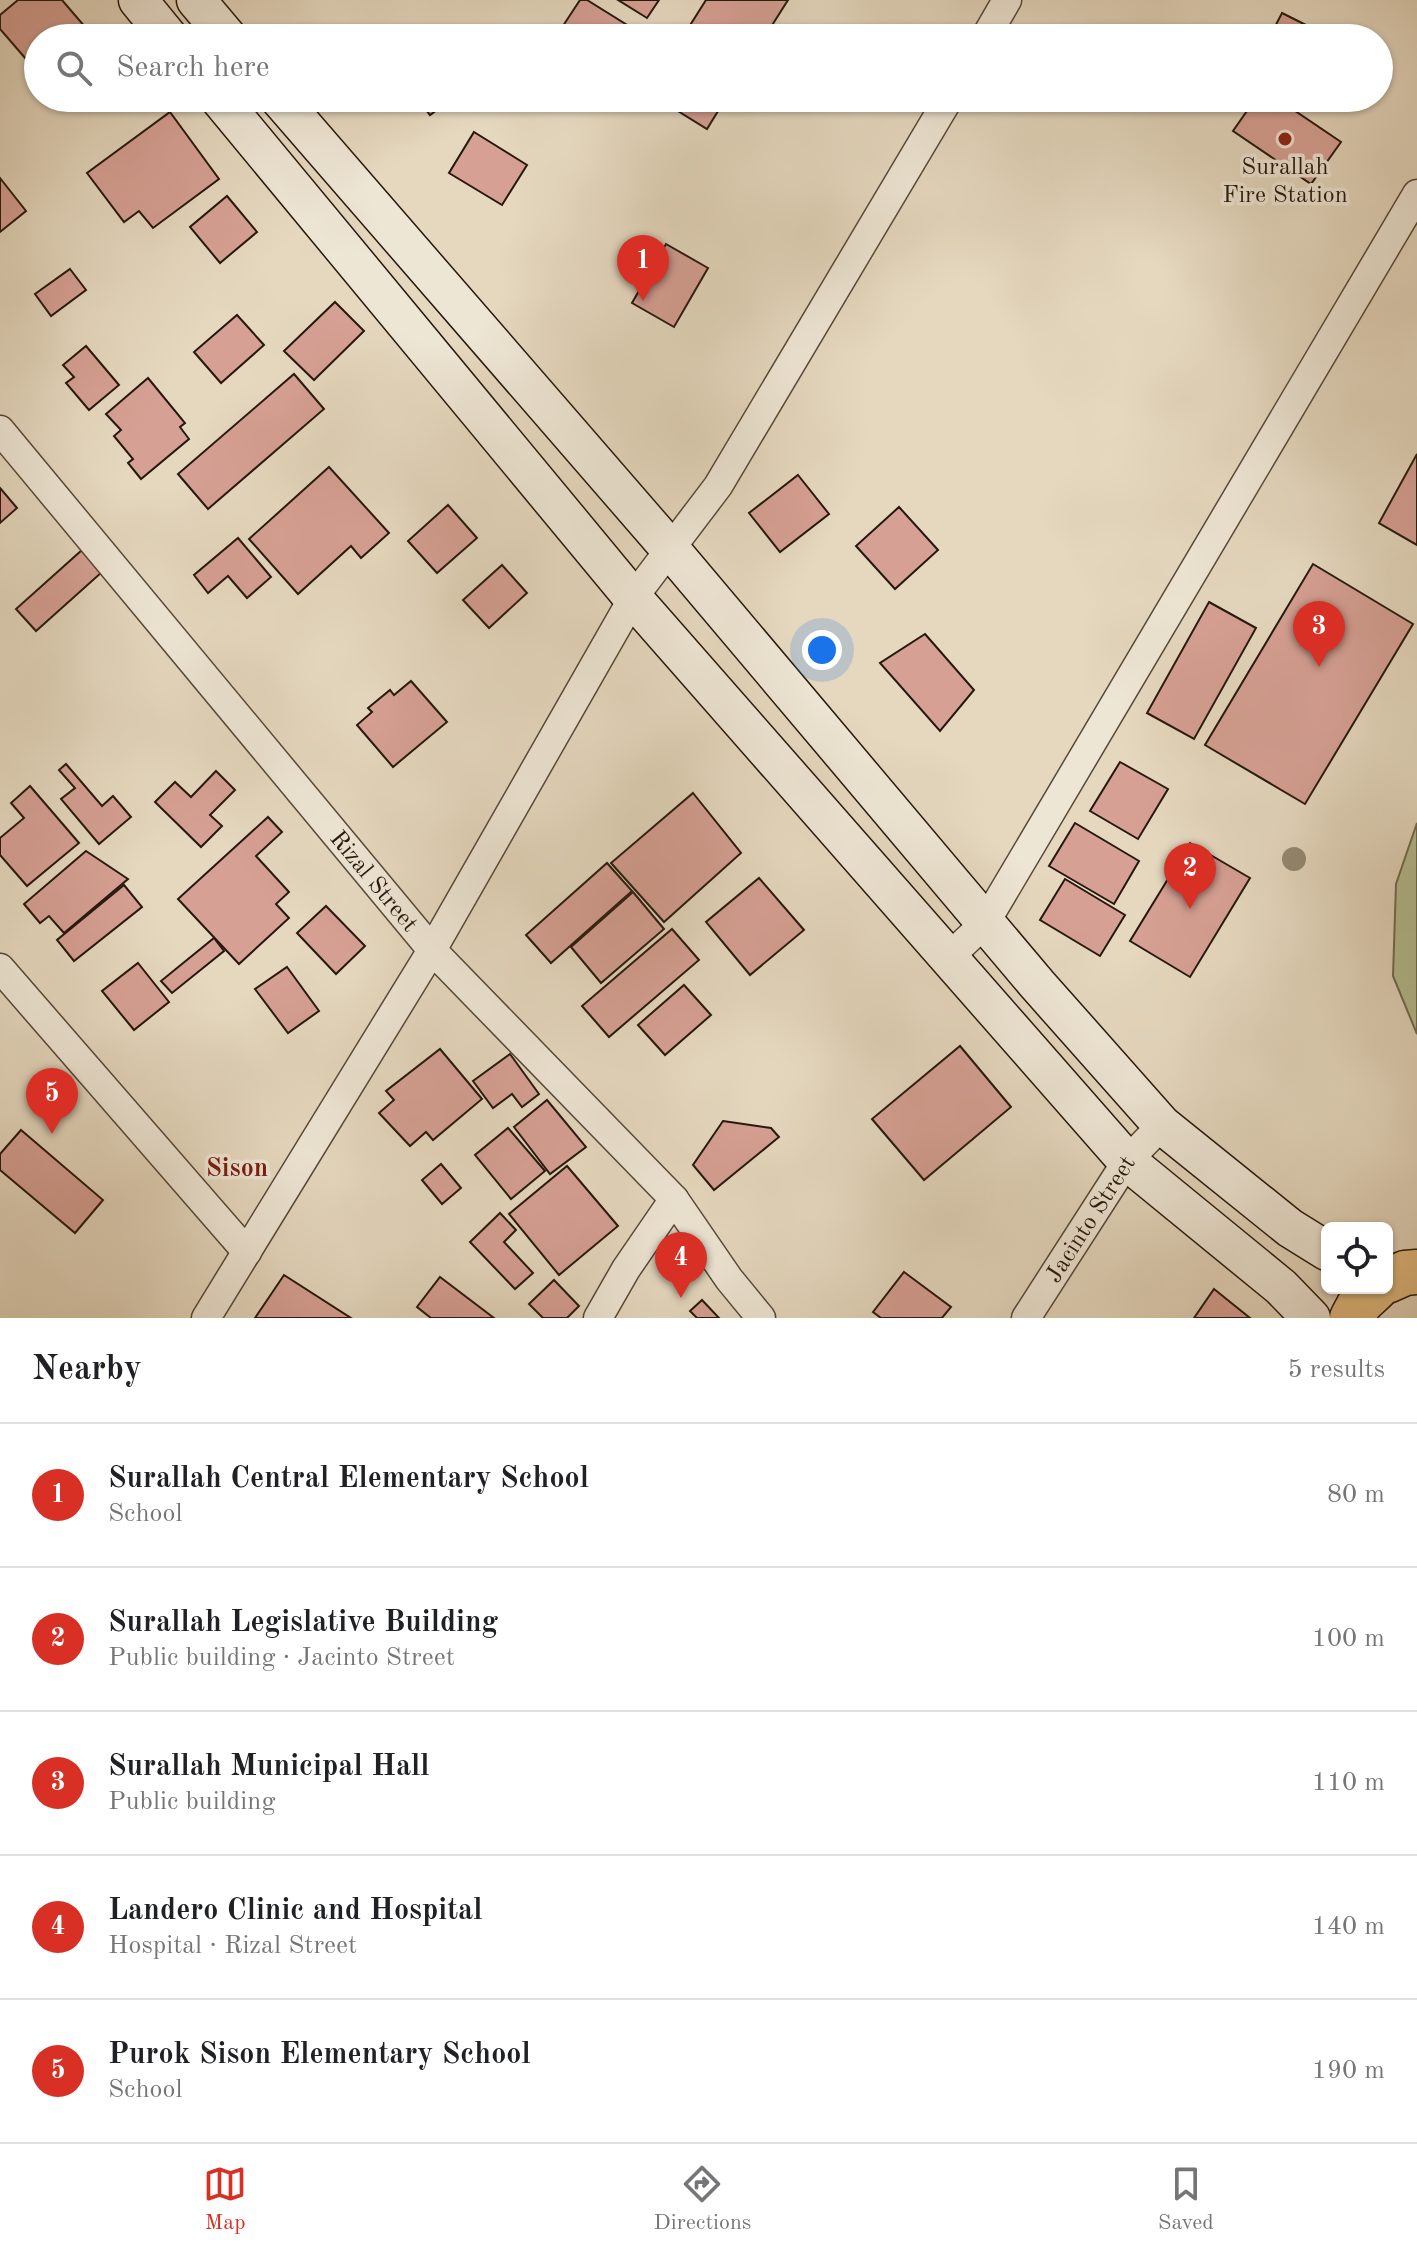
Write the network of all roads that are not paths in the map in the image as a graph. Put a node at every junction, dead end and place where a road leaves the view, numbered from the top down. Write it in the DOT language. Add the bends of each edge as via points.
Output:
graph roads {
  1 [pos="138,0"];
  2 [pos="196,0"];
  3 [pos="1007,0"];
  4 [pos="158,24"];
  5 [pos="216,24"];
  6 [pos="993,24"];
  7 [pos="230,112"];
  8 [pos="291,112"];
  9 [pos="941,112"];
  10 [pos="310,134"];
  11 [pos="272,163"];
  12 [pos="1417,194"];
  13 [pos="0,430"];
  14 [pos="671,550"];
  15 [pos="633,598"];
  16 [pos="985,923"];
  17 [pos="432,950"];
  18 [pos="949,957"];
  19 [pos="0,968"];
  20 [pos="1162,1125"];
  21 [pos="1127,1161"];
  22 [pos="674,1199"];
  23 [pos="1321,1247"];
  24 [pos="247,1252"];
  25 [pos="1417,1272"];
  26 [pos="1393,1278"];
  27 [pos="1370,1294"];
  28 [pos="206,1318"];
  29 [pos="598,1318"];
  30 [pos="761,1318"];
  31 [pos="1026,1318"];
  32 [pos="1311,1318"];
  33 [pos="1352,1318"];
  1 -- 4 [label="street"];
  2 -- 5 [label="street"];
  3 -- 6 [label="street"];
  7 -- 11 [label="street"];
  8 -- 10 [label="street"];
  9 -- 14 [label="street" via="718,486"];
  10 -- 11 [label="street"];
  10 -- 14 [label="street"];
  11 -- 15 [label="street"];
  12 -- 16 [label="street"];
  13 -- 17 [label="street, Rizal Street"];
  14 -- 15 [label="street"];
  14 -- 16 [label="street"];
  15 -- 17 [label="street"];
  15 -- 18 [label="street"];
  16 -- 18 [label="street"];
  16 -- 20 [label="street"];
  17 -- 22 [label="street, Rizal Street"];
  17 -- 24 [label="street"];
  18 -- 21 [label="street"];
  19 -- 24 [label="street"];
  20 -- 21 [label="street, Jacinto Street"];
  20 -- 23 [label="street"];
  21 -- 31 [label="street, Jacinto Street"];
  21 -- 32 [label="street" via="1281,1287"];
  22 -- 29 [label="street"];
  22 -- 30 [label="street, Rizal Street"];
  24 -- 28 [label="street"];
  25 -- 26 [label="highway"];
  27 -- 33 [label="highway"];
}
